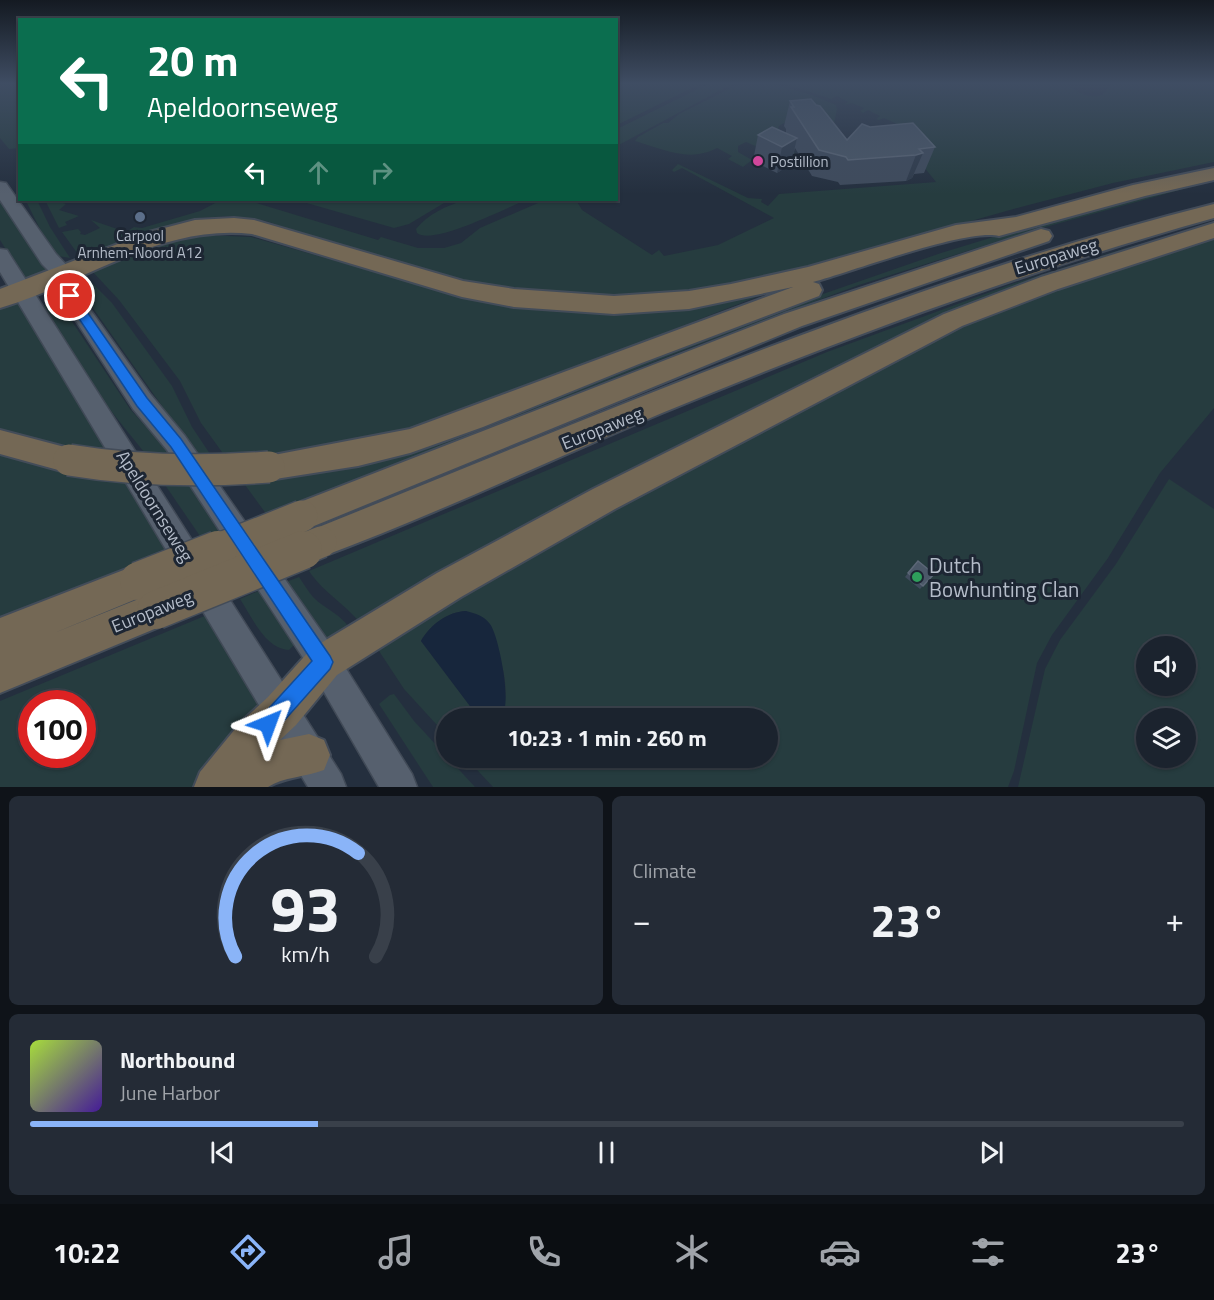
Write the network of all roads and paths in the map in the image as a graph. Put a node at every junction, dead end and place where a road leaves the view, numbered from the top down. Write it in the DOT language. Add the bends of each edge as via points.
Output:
graph roads {
  1 [pos="1214,174"];
  2 [pos="0,187"];
  3 [pos="1214,192"];
  4 [pos="1214,211"];
  5 [pos="1016,224"];
  6 [pos="1214,230"];
  7 [pos="0,255"];
  8 [pos="63,274"];
  9 [pos="11,295"];
  10 [pos="0,442"];
  11 [pos="312,529"];
  12 [pos="148,595"];
  13 [pos="0,637"];
  14 [pos="324,662"];
  15 [pos="0,674"];
  16 [pos="282,711"];
  17 [pos="318,771"];
  18 [pos="215,787"];
  19 [pos="230,787"];
  20 [pos="399,787"];
  1 -- 5 [label="highway"];
  2 -- 8 [label="main road"];
  3 -- 11 [label="highway, Europaweg" via="1034,238 793,320 646,377"];
  4 -- 11 [label="highway, Europaweg" via="1072,250 958,287"];
  5 -- 8 [label="highway" via="956,232 810,275 732,293 652,303 568,304 462,289 234,225 181,230"];
  5 -- 10 [label="highway, bridge" via="789,298 410,441 358,453 269,468 185,472 105,467"];
  6 -- 14 [label="highway" via="1006,297 943,325 604,499 449,585"];
  7 -- 9 [label="main road, Apeldoornseweg"];
  8 -- 9 [label="highway"];
  8 -- 14 [label="main road" via="70,296 142,402 176,443"];
  9 -- 16 [label="main road, Apeldoornseweg"];
  11 -- 12 [label="highway, Europaweg, bridge"];
  12 -- 13 [label="highway, Europaweg"];
  12 -- 15 [label="highway, Europaweg"];
  14 -- 16 [label="highway"];
  14 -- 20 [label="main road"];
  16 -- 17 [label="main road, Apeldoornseweg"];
  16 -- 18 [label="highway" via="254,737"];
  17 -- 19 [label="highway" via="266,764"];
}
